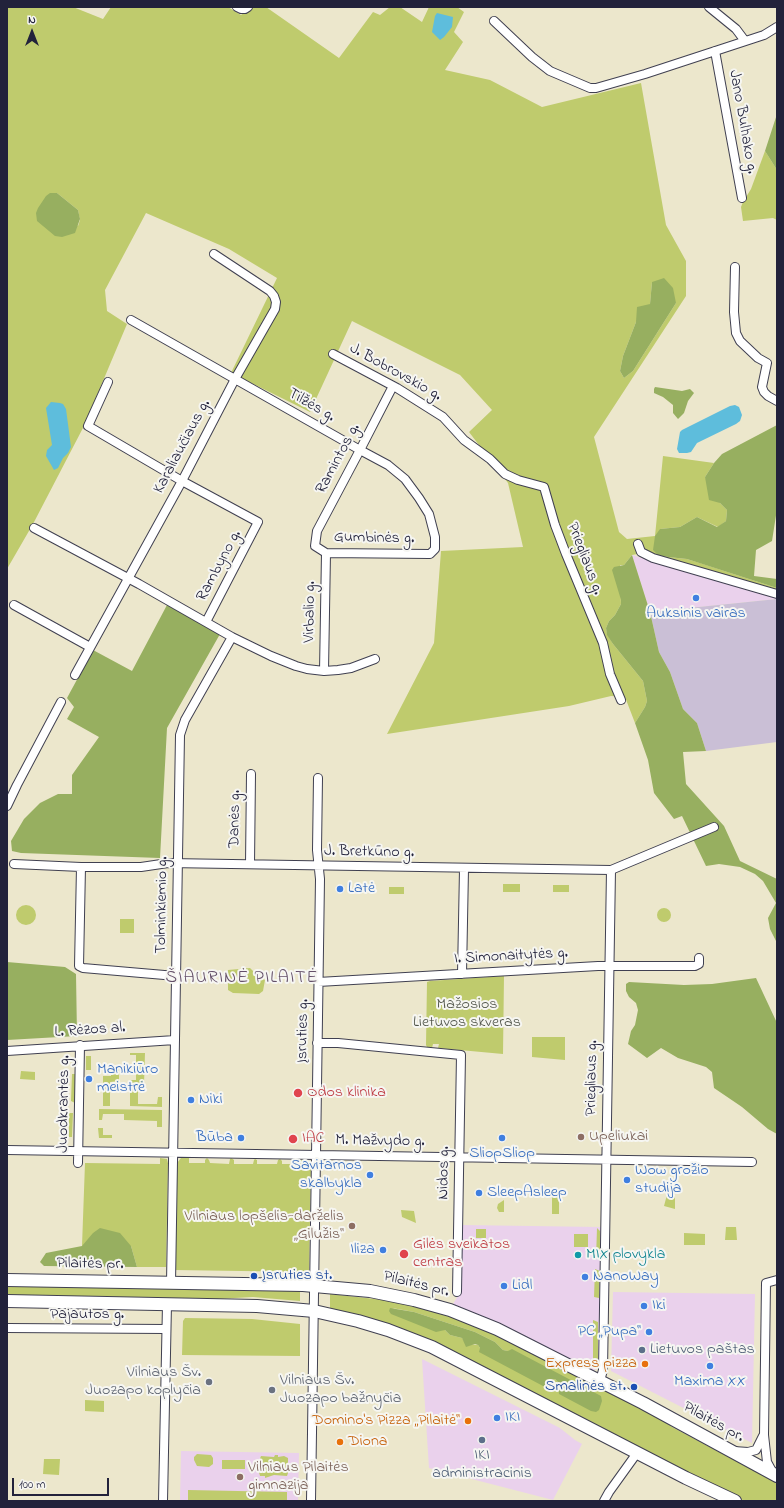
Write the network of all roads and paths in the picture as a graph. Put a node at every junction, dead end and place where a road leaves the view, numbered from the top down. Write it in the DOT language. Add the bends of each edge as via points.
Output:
graph roads {
  1 [pos="237,7"];
  2 [pos="248,7"];
  3 [pos="709,7"];
  4 [pos="494,21"];
  5 [pos="777,27"];
  6 [pos="745,41"];
  7 [pos="715,52"];
  8 [pos="742,198"];
  9 [pos="214,254"];
  10 [pos="735,267"];
  11 [pos="131,320"];
  12 [pos="333,354"];
  13 [pos="234,379"];
  14 [pos="108,382"];
  15 [pos="393,386"];
  16 [pos="777,402"];
  17 [pos="360,450"];
  18 [pos="490,459"];
  19 [pos="182,481"];
  20 [pos="34,528"];
  21 [pos="638,544"];
  22 [pos="315,546"];
  23 [pos="434,552"];
  24 [pos="326,553"];
  25 [pos="128,579"];
  26 [pos="777,594"];
  27 [pos="14,604"];
  28 [pos="206,622"];
  29 [pos="232,637"];
  30 [pos="90,647"];
  31 [pos="375,659"];
  32 [pos="324,671"];
  33 [pos="75,675"];
  34 [pos="621,700"];
  35 [pos="60,702"];
  36 [pos="250,774"];
  37 [pos="318,778"];
  38 [pos="17,784"];
  39 [pos="7,797"];
  40 [pos="7,806"];
  41 [pos="714,827"];
  42 [pos="178,863"];
  43 [pos="14,864"];
  44 [pos="250,864"];
  45 [pos="319,866"];
  46 [pos="81,867"];
  47 [pos="464,868"];
  48 [pos="612,870"];
  49 [pos="699,958"];
  50 [pos="609,966"];
  51 [pos="462,974"];
  52 [pos="176,976"];
  53 [pos="318,982"];
  54 [pos="175,1040"];
  55 [pos="318,1043"];
  56 [pos="80,1045"];
  57 [pos="7,1051"];
  58 [pos="7,1150"];
  59 [pos="78,1151"];
  60 [pos="173,1153"];
  61 [pos="316,1155"];
  62 [pos="459,1158"];
  63 [pos="606,1160"];
  64 [pos="752,1162"];
  65 [pos="78,1163"];
  66 [pos="7,1280"];
  67 [pos="777,1280"];
  68 [pos="171,1282"];
  69 [pos="314,1286"];
  70 [pos="457,1292"];
  71 [pos="7,1301"];
  72 [pos="167,1304"];
  73 [pos="314,1311"];
  74 [pos="7,1328"];
  75 [pos="166,1329"];
  76 [pos="600,1381"];
  77 [pos="764,1435"];
  78 [pos="731,1450"];
  79 [pos="637,1453"];
  80 [pos="776,1476"];
  81 [pos="163,1501"];
  82 [pos="311,1501"];
  83 [pos="604,1501"];
  84 [pos="735,1501"];
  1 -- 2 [label="street"];
  3 -- 6 [label="street" via="736,29"];
  4 -- 7 [label="street" via="550,71 590,88 606,86"];
  5 -- 6 [label="street" via="764,35"];
  6 -- 7 [label="street"];
  7 -- 8 [label="street, Jano Bulhako g."];
  9 -- 13 [label="street, Karaliaučiaus g." via="270,291 276,302 275,309"];
  10 -- 16 [label="street" via="736,333 740,341 767,363 762,387 764,392"];
  11 -- 13 [label="street, Tilžės g."];
  12 -- 15 [label="street, J. Bobrovskio g."];
  13 -- 17 [label="street, Tilžės g."];
  13 -- 19 [label="street, Karaliaučiaus g."];
  14 -- 19 [label="street" via="88,426"];
  15 -- 17 [label="street, Ramintos g."];
  15 -- 18 [label="street, J. Bobrovskio g." via="443,417 464,440"];
  17 -- 22 [label="street, Ramintos g." via="317,531"];
  17 -- 23 [label="street, Tilžės g." via="388,465 405,479 428,514 435,537"];
  18 -- 34 [label="street, Priegliaus g." via="505,474 544,487 555,525 603,643 610,674"];
  19 -- 25 [label="street, Karaliaučiaus g."];
  19 -- 28 [label="street, Rambyno g." via="258,522"];
  20 -- 25 [label="street"];
  21 -- 26 [label="street" via="641,552 653,558"];
  22 -- 24 [label="street, Gumbinės g."];
  23 -- 24 [label="street, Gumbinės g."];
  24 -- 32 [label="street, Virbalio g."];
  25 -- 28 [label="street"];
  25 -- 30 [label="street, Karaliaučiaus g."];
  27 -- 30 [label="street"];
  28 -- 29 [label="street"];
  29 -- 32 [label="street" via="296,666"];
  29 -- 42 [label="street, Tolminkiemio g." via="180,732"];
  30 -- 33 [label="street, Karaliaučiaus g."];
  31 -- 32 [label="street" via="351,668"];
  35 -- 38 [label="street"];
  36 -- 44 [label="street, Danės g."];
  37 -- 45 [label="street, Įsruties g."];
  38 -- 39 [label="street"];
  38 -- 40 [label="street"];
  41 -- 48 [label="street, J. Bretkūno g."];
  42 -- 44 [label="street, J. Bretkūno g."];
  42 -- 46 [label="street, J. Bretkūno g." via="141,867"];
  42 -- 52 [label="street, Tolminkiemio g."];
  43 -- 46 [label="street, J. Bretkūno g."];
  44 -- 45 [label="street, J. Bretkūno g."];
  45 -- 47 [label="street, J. Bretkūno g."];
  45 -- 53 [label="street, Įsruties g."];
  46 -- 52 [label="street" via="78,964 82,968"];
  47 -- 48 [label="street, J. Bretkūno g."];
  47 -- 51 [label="street"];
  48 -- 50 [label="street, Priegliaus g."];
  49 -- 50 [label="street, I. Simonaitytės g." via="699,964 695,966"];
  50 -- 51 [label="street, I. Simonaitytės g."];
  50 -- 63 [label="street, Priegliaus g."];
  51 -- 53 [label="street, I. Simonaitytės g."];
  52 -- 54 [label="street, Tolminkiemio g."];
  53 -- 55 [label="street, Įsruties g."];
  54 -- 56 [label="street, L. Rėzos al."];
  54 -- 60 [label="street, Tolminkiemio g."];
  55 -- 61 [label="street, Įsruties g."];
  55 -- 62 [label="street, Nidos g." via="461,1055"];
  56 -- 57 [label="street, L. Rėzos al."];
  56 -- 59 [label="street, Juodkrantės g."];
  58 -- 59 [label="street, M. Mažvydo g."];
  59 -- 60 [label="street, M. Mažvydo g."];
  59 -- 65 [label="street, Juodkrantės g."];
  60 -- 61 [label="street, M. Mažvydo g."];
  60 -- 68 [label="street, Tolminkiemio g."];
  61 -- 62 [label="street, M. Mažvydo g."];
  61 -- 69 [label="street, Įsruties g."];
  62 -- 63 [label="street, M. Mažvydo g."];
  62 -- 70 [label="street, Nidos g."];
  63 -- 64 [label="street, M. Mažvydo g."];
  63 -- 76 [label="street, Priegliaus g." via="603,1370"];
  66 -- 68 [label="main road, Pilaitės pr."];
  67 -- 77 [label="street" via="766,1283"];
  68 -- 69 [label="main road, Pilaitės pr."];
  69 -- 73 [label="street, Įsruties g."];
  69 -- 76 [label="main road, Pilaitės pr." via="354,1288 396,1295 450,1310 498,1329"];
  71 -- 72 [label="main road"];
  72 -- 73 [label="main road" via="257,1306"];
  72 -- 75 [label="street"];
  73 -- 79 [label="main road" via="377,1326 432,1347"];
  73 -- 82 [label="street, Įsruties g."];
  74 -- 75 [label="street, Pajautos g."];
  75 -- 81 [label="street"];
  76 -- 78 [label="main road, Pilaitės pr."];
  77 -- 78 [label="street" via="753,1451"];
  77 -- 80 [label="street" via="767,1462"];
  78 -- 80 [label="main road, Pilaitės pr."];
  79 -- 83 [label="street"];
  79 -- 84 [label="main road"];
}
